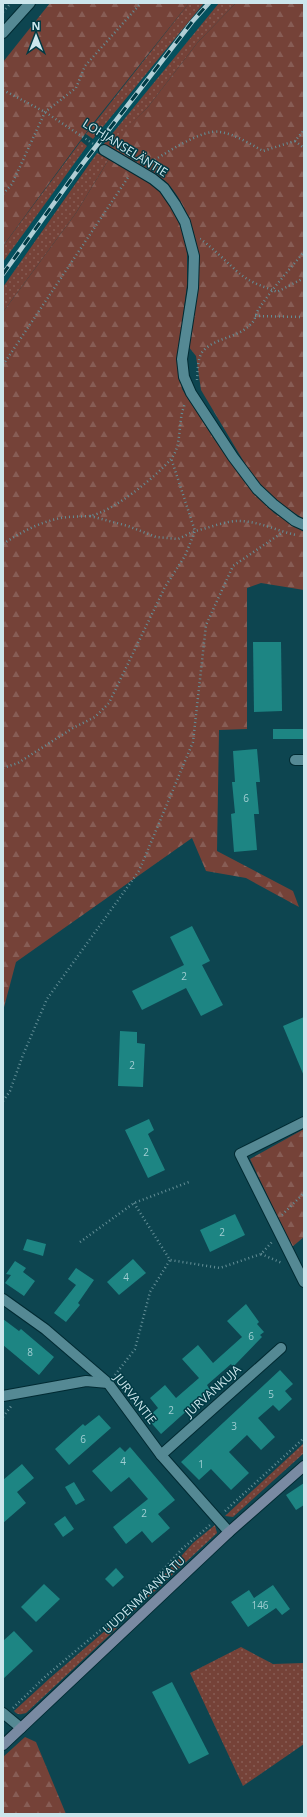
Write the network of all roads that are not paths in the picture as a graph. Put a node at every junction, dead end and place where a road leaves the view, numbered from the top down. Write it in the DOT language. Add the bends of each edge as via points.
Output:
graph roads {
  1 [pos="30,3"];
  2 [pos="3,33"];
  3 [pos="104,150"];
  4 [pos="304,525"];
  5 [pos="304,1122"];
  6 [pos="304,1282"];
  7 [pos="3,1299"];
  8 [pos="281,1348"];
  9 [pos="108,1383"];
  10 [pos="3,1396"];
  11 [pos="161,1455"];
  12 [pos="304,1466"];
  13 [pos="229,1532"];
  14 [pos="4,1714"];
  15 [pos="22,1728"];
  16 [pos="3,1745"];
  1 -- 2 [label="street"];
  3 -- 4 [label="street, LOHJANSELÄNTIE" via="164,188 175,204 190,236 194,270 182,359 184,377 191,393 257,489 295,521"];
  5 -- 6 [label="street" via="240,1154"];
  7 -- 9 [label="street, JURVANTIE" via="45,1329"];
  8 -- 11 [label="street, JURVANKUJA"];
  9 -- 10 [label="street" via="86,1381"];
  9 -- 11 [label="street, JURVANTIE"];
  11 -- 13 [label="street, JURVANTIE"];
  12 -- 13 [label="main road, UUDENMAANKATU"];
  13 -- 15 [label="main road, UUDENMAANKATU"];
  14 -- 15 [label="street"];
  15 -- 16 [label="main road, UUDENMAANKATU"];
}
